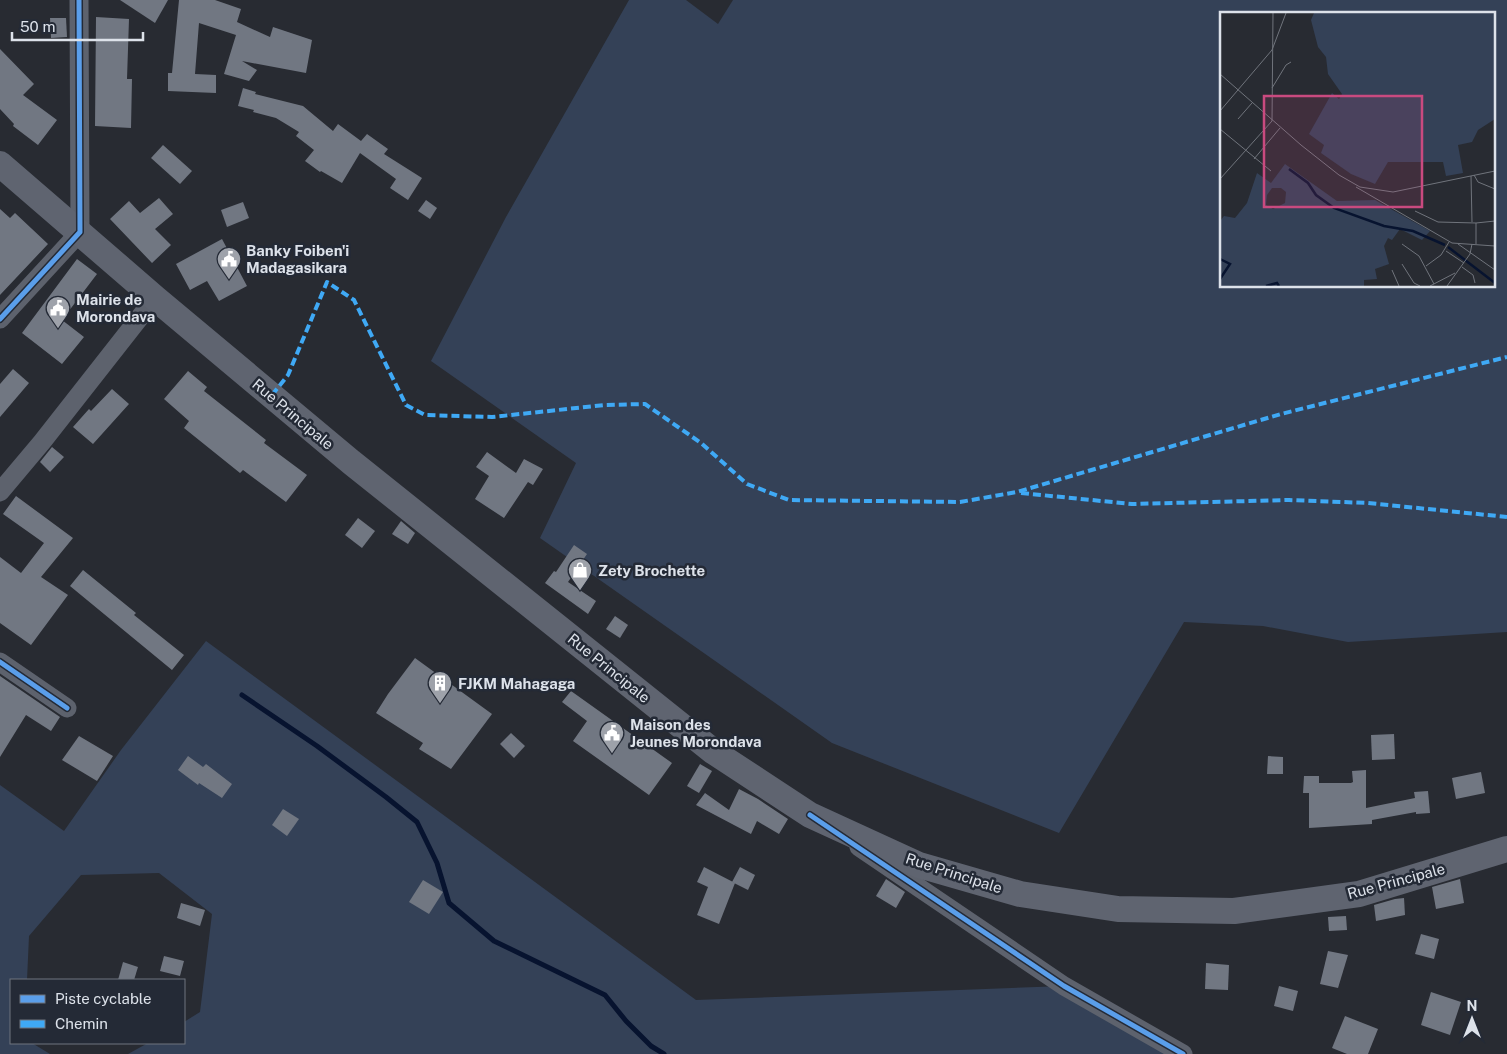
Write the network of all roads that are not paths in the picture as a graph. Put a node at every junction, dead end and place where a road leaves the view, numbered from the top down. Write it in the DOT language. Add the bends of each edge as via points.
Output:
graph roads {
  1 [pos="79,0"];
  2 [pos="0,164"];
  3 [pos="80,232"];
  4 [pos="156,298"];
  5 [pos="0,319"];
  6 [pos="0,492"];
  7 [pos="0,662"];
  8 [pos="66,708"];
  9 [pos="810,815"];
  10 [pos="1507,850"];
  11 [pos="1183,1054"];
  1 -- 3 [label="street"];
  2 -- 3 [label="main road, Rue Principale"];
  3 -- 4 [label="main road, Rue Principale"];
  3 -- 5 [label="street"];
  4 -- 6 [label="street"];
  4 -- 9 [label="main road, Rue Principale" via="359,469 714,752"];
  7 -- 8 [label="street"];
  9 -- 10 [label="main road, Rue Principale" via="919,864 1020,894 1118,909 1234,911 1359,894"];
  9 -- 11 [label="street" via="1064,986"];
}
